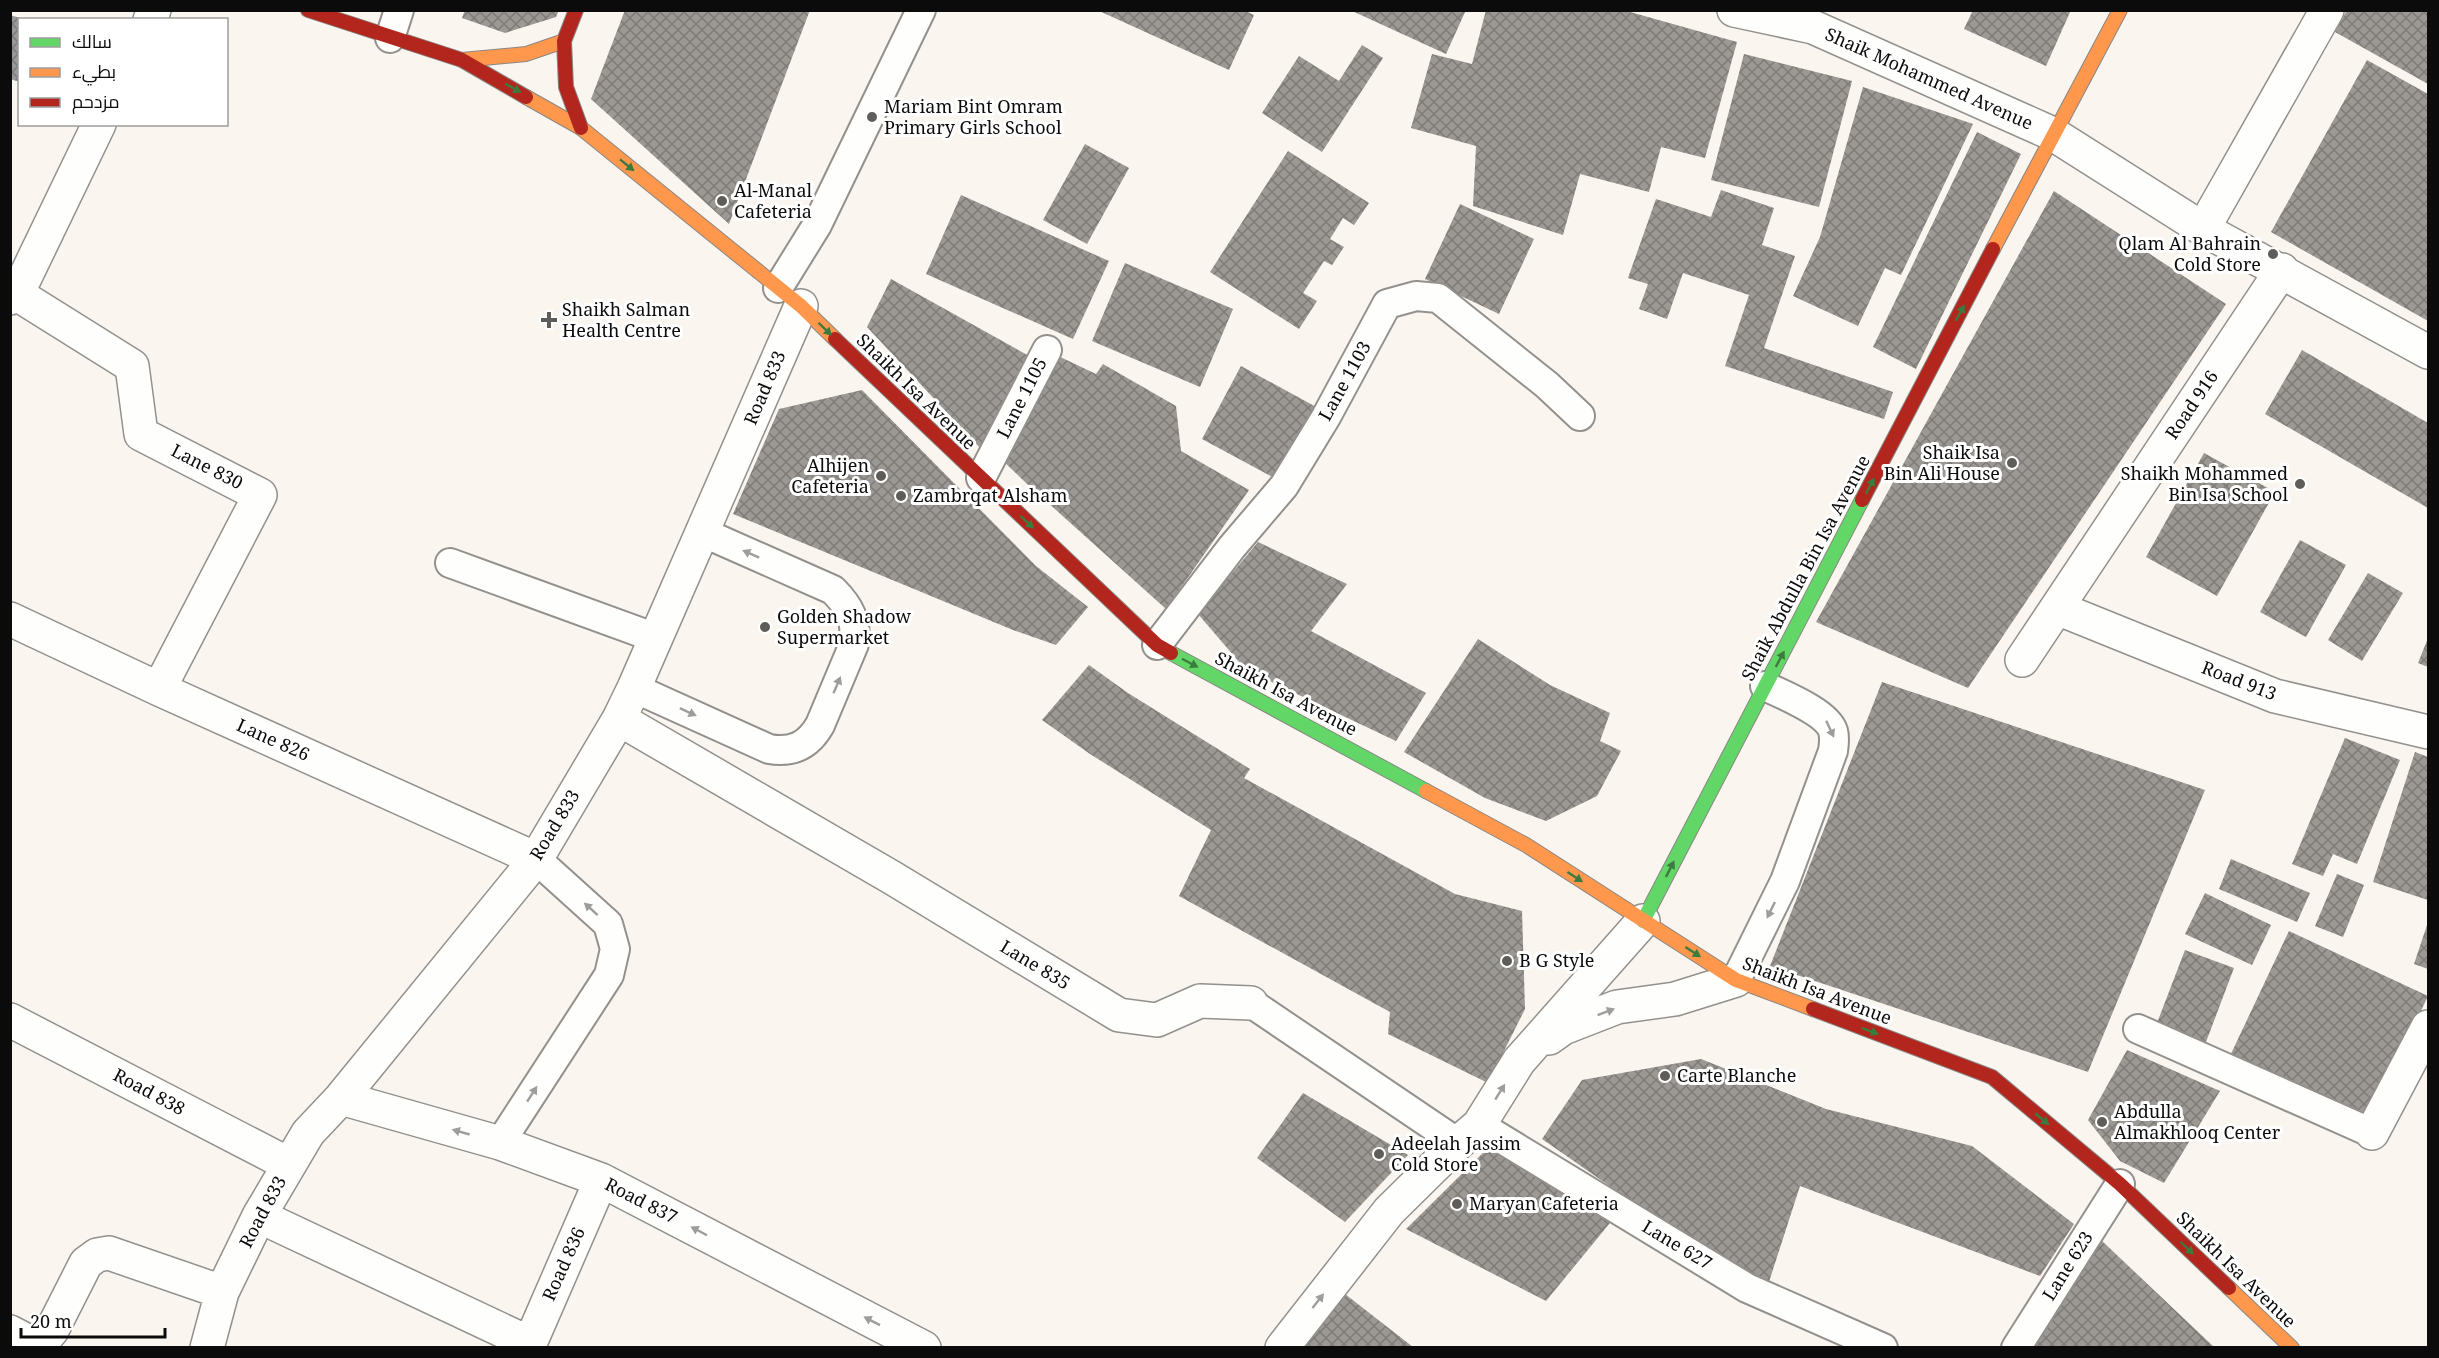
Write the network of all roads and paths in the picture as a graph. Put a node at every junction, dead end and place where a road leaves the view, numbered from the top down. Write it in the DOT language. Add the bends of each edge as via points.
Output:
graph roads {
  1 [pos="308,10"];
  2 [pos="399,10"];
  3 [pos="576,10"];
  4 [pos="921,10"];
  5 [pos="1734,10"];
  6 [pos="2120,10"];
  7 [pos="2327,10"];
  8 [pos="1817,19"];
  9 [pos="390,38"];
  10 [pos="564,41"];
  11 [pos="462,60"];
  12 [pos="98,126"];
  13 [pos="581,128"];
  14 [pos="2053,134"];
  15 [pos="2203,229"];
  16 [pos="2282,270"];
  17 [pos="14,296"];
  18 [pos="789,297"];
  19 [pos="1047,350"];
  20 [pos="2428,352"];
  21 [pos="1580,416"];
  22 [pos="981,478"];
  23 [pos="702,532"];
  24 [pos="450,563"];
  25 [pos="2057,608"];
  26 [pos="10,619"];
  27 [pos="656,638"];
  28 [pos="1157,645"];
  29 [pos="2022,660"];
  30 [pos="1765,686"];
  31 [pos="634,688"];
  32 [pos="159,689"];
  33 [pos="619,719"];
  34 [pos="2428,732"];
  35 [pos="536,859"];
  36 [pos="1643,921"];
  37 [pos="1736,980"];
  38 [pos="1251,1003"];
  39 [pos="10,1020"];
  40 [pos="2428,1027"];
  41 [pos="2138,1029"];
  42 [pos="1519,1061"];
  43 [pos="341,1098"];
  44 [pos="2372,1133"];
  45 [pos="1469,1134"];
  46 [pos="500,1143"];
  47 [pos="288,1164"];
  48 [pos="601,1180"];
  49 [pos="2120,1184"];
  50 [pos="260,1215"];
  51 [pos="222,1292"];
  52 [pos="10,1332"];
  53 [pos="529,1345"];
  54 [pos="207,1347"];
  55 [pos="924,1347"];
  56 [pos="1282,1347"];
  57 [pos="1883,1347"];
  58 [pos="2016,1347"];
  59 [pos="2292,1347"];
  1 -- 9 [label="street, Shaikh Isa Avenue"];
  2 -- 9 [label="lane"];
  3 -- 10 [label="street"];
  4 -- 18 [label="lane" via="818,225"];
  5 -- 8 [label="street, Shaik Mohammed Avenue"];
  6 -- 14 [label="street, Shaik Abdulla Bin Isa Avenue"];
  7 -- 15 [label="street"];
  8 -- 14 [label="street, Shaik Mohammed Avenue"];
  9 -- 11 [label="street, Shaikh Isa Avenue"];
  10 -- 11 [label="street" via="538,53"];
  10 -- 13 [label="street" via="566,87"];
  11 -- 13 [label="street, Shaikh Isa Avenue, one-way"];
  12 -- 17 [label="street, Lane 830"];
  13 -- 18 [label="street, Shaikh Isa Avenue, one-way"];
  14 -- 15 [label="street"];
  30 -- 14 [label="street, Shaik Abdulla Bin Isa Avenue, one-way"];
  15 -- 16 [label="street"];
  16 -- 20 [label="street"];
  16 -- 25 [label="street, Road 916"];
  17 -- 32 [label="street, Lane 830" via="132,366 141,434 260,495"];
  18 -- 22 [label="street, Shaikh Isa Avenue, one-way"];
  18 -- 23 [label="street, Road 833"];
  19 -- 22 [label="lane, Lane 1105"];
  21 -- 28 [label="lane, Lane 1103" via="1438,298 1416,296 1387,304 1284,486"];
  22 -- 28 [label="street, Shaikh Isa Avenue, one-way"];
  23 -- 27 [label="street, Road 833"];
  31 -- 23 [label="lane, one-way" via="769,749 781,751 804,745 820,725 854,644 853,617 845,602 833,590"];
  24 -- 27 [label="lane"];
  25 -- 29 [label="street, Road 916"];
  25 -- 34 [label="street, Road 913" via="2275,696"];
  26 -- 32 [label="street, Lane 826"];
  27 -- 31 [label="street, Road 833"];
  28 -- 36 [label="street, Shaikh Isa Avenue, one-way" via="1526,845"];
  36 -- 30 [label="street, Shaik Abdulla Bin Isa Avenue, one-way"];
  30 -- 37 [label="lane, one-way" via="1826,719 1835,740 1785,881"];
  31 -- 33 [label="street, Road 833"];
  32 -- 35 [label="street, Lane 826"];
  33 -- 35 [label="street, Road 833"];
  33 -- 38 [label="street, Lane 835" via="1119,1015 1157,1020 1200,1001"];
  35 -- 43 [label="street, Road 833"];
  46 -- 35 [label="lane, one-way" via="609,975 615,949 608,924"];
  36 -- 37 [label="street, Shaikh Isa Avenue, one-way"];
  36 -- 42 [label="street"];
  42 -- 37 [label="street, one-way" via="1563,1028 1617,1007 1675,999"];
  37 -- 49 [label="street, Shaikh Isa Avenue, one-way" via="1992,1077"];
  38 -- 45 [label="lane, Lane 835"];
  39 -- 47 [label="street, Road 838"];
  40 -- 44 [label="street"];
  41 -- 44 [label="lane"];
  45 -- 42 [label="street, one-way"];
  46 -- 43 [label="street, Road 837, one-way"];
  43 -- 47 [label="street, Road 833" via="308,1133"];
  56 -- 45 [label="street, one-way" via="1389,1211"];
  45 -- 57 [label="lane, Lane 627" via="1747,1288"];
  46 -- 48 [label="street, Road 837"];
  47 -- 50 [label="street, Road 833"];
  48 -- 53 [label="street, Road 836"];
  55 -- 48 [label="street, Road 837, one-way"];
  49 -- 58 [label="lane, Lane 623"];
  49 -- 59 [label="street, Shaikh Isa Avenue, one-way"];
  50 -- 51 [label="street, Road 833"];
  50 -- 53 [label="street"];
  51 -- 52 [label="street" via="109,1253 97,1254 86,1263 52,1330 41,1343 29,1342"];
  51 -- 54 [label="street, Road 833"];
}
